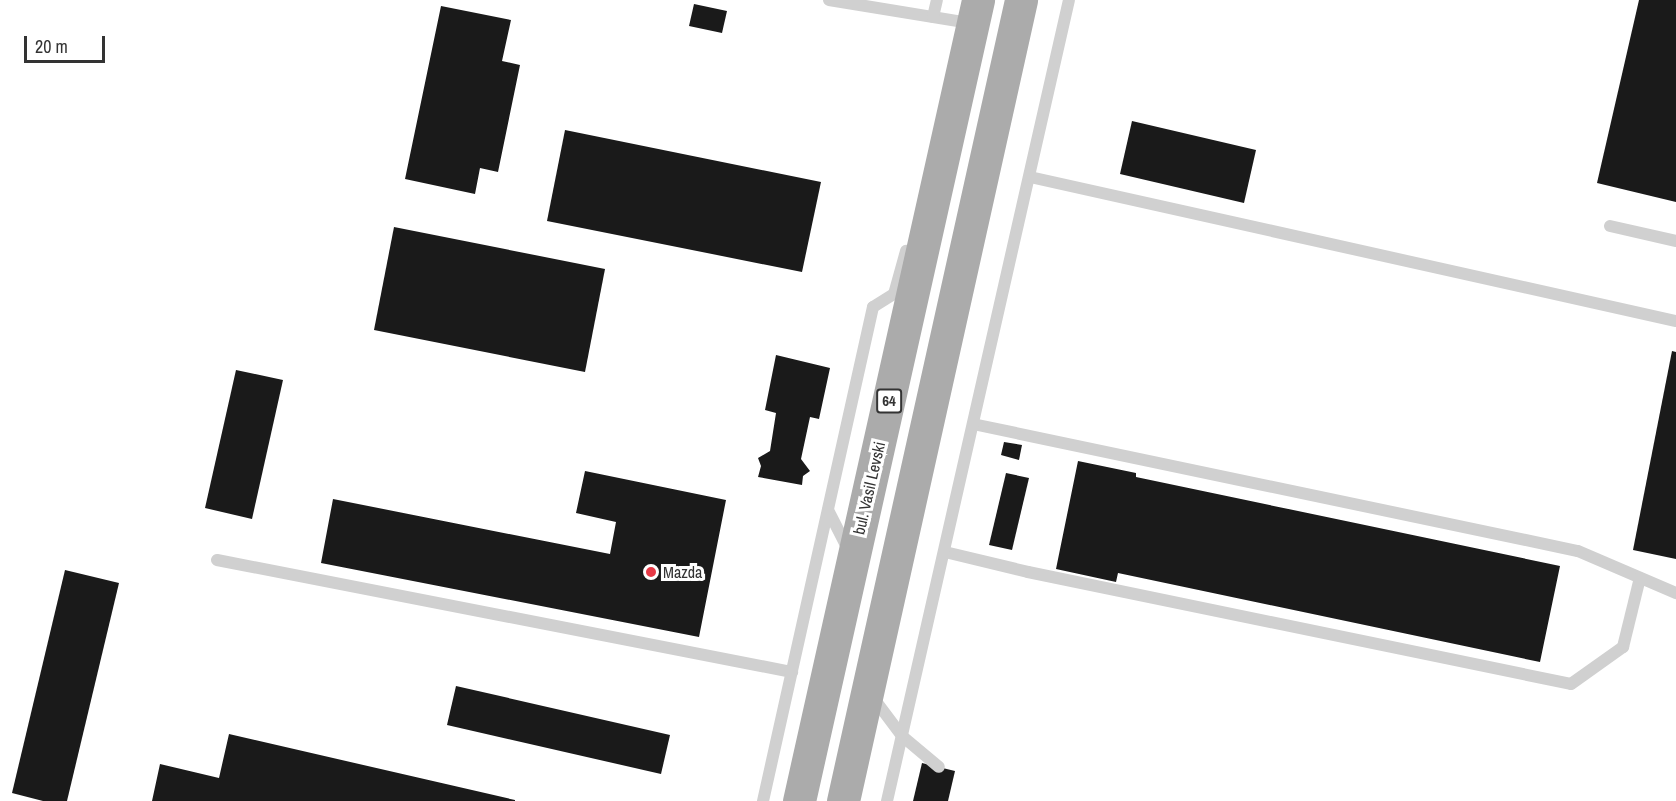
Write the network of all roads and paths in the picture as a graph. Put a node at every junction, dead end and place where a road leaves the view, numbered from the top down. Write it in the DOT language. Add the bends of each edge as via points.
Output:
graph roads {
  1 [pos="829,0"];
  2 [pos="937,0"];
  3 [pos="1022,0"];
  4 [pos="1069,0"];
  5 [pos="975,12"];
  6 [pos="933,17"];
  7 [pos="952,119"];
  8 [pos="1030,177"];
  9 [pos="918,208"];
  10 [pos="1610,226"];
  11 [pos="909,240"];
  12 [pos="1676,241"];
  13 [pos="1676,321"];
  14 [pos="973,424"];
  15 [pos="828,510"];
  16 [pos="945,552"];
  17 [pos="853,558"];
  18 [pos="217,560"];
  19 [pos="1640,578"];
  20 [pos="1676,593"];
  21 [pos="792,672"];
  22 [pos="868,690"];
  23 [pos="902,736"];
  24 [pos="939,767"];
  25 [pos="763,801"];
  26 [pos="799,801"];
  27 [pos="843,801"];
  28 [pos="887,801"];
  1 -- 6 [label="lane"];
  2 -- 6 [label="lane"];
  3 -- 22 [label="main road"];
  4 -- 8 [label="lane"];
  5 -- 6 [label="lane"];
  5 -- 7 [label="main road, bul. Vasil Levski / 64"];
  7 -- 9 [label="lane" via="930,164"];
  7 -- 17 [label="main road, bul. Vasil Levski / 64"];
  8 -- 13 [label="lane"];
  8 -- 14 [label="lane"];
  10 -- 12 [label="lane"];
  11 -- 15 [label="lane" via="894,294 873,307"];
  14 -- 16 [label="lane"];
  14 -- 19 [label="lane" via="1578,551"];
  15 -- 17 [label="lane"];
  15 -- 21 [label="lane"];
  16 -- 19 [label="lane" via="1028,573 1571,684 1623,647"];
  16 -- 23 [label="lane"];
  17 -- 26 [label="main road, bul. Vasil Levski / 64"];
  18 -- 21 [label="lane"];
  19 -- 20 [label="lane"];
  21 -- 25 [label="lane"];
  22 -- 23 [label="lane"];
  22 -- 27 [label="main road"];
  23 -- 24 [label="lane"];
  23 -- 28 [label="lane"];
}
